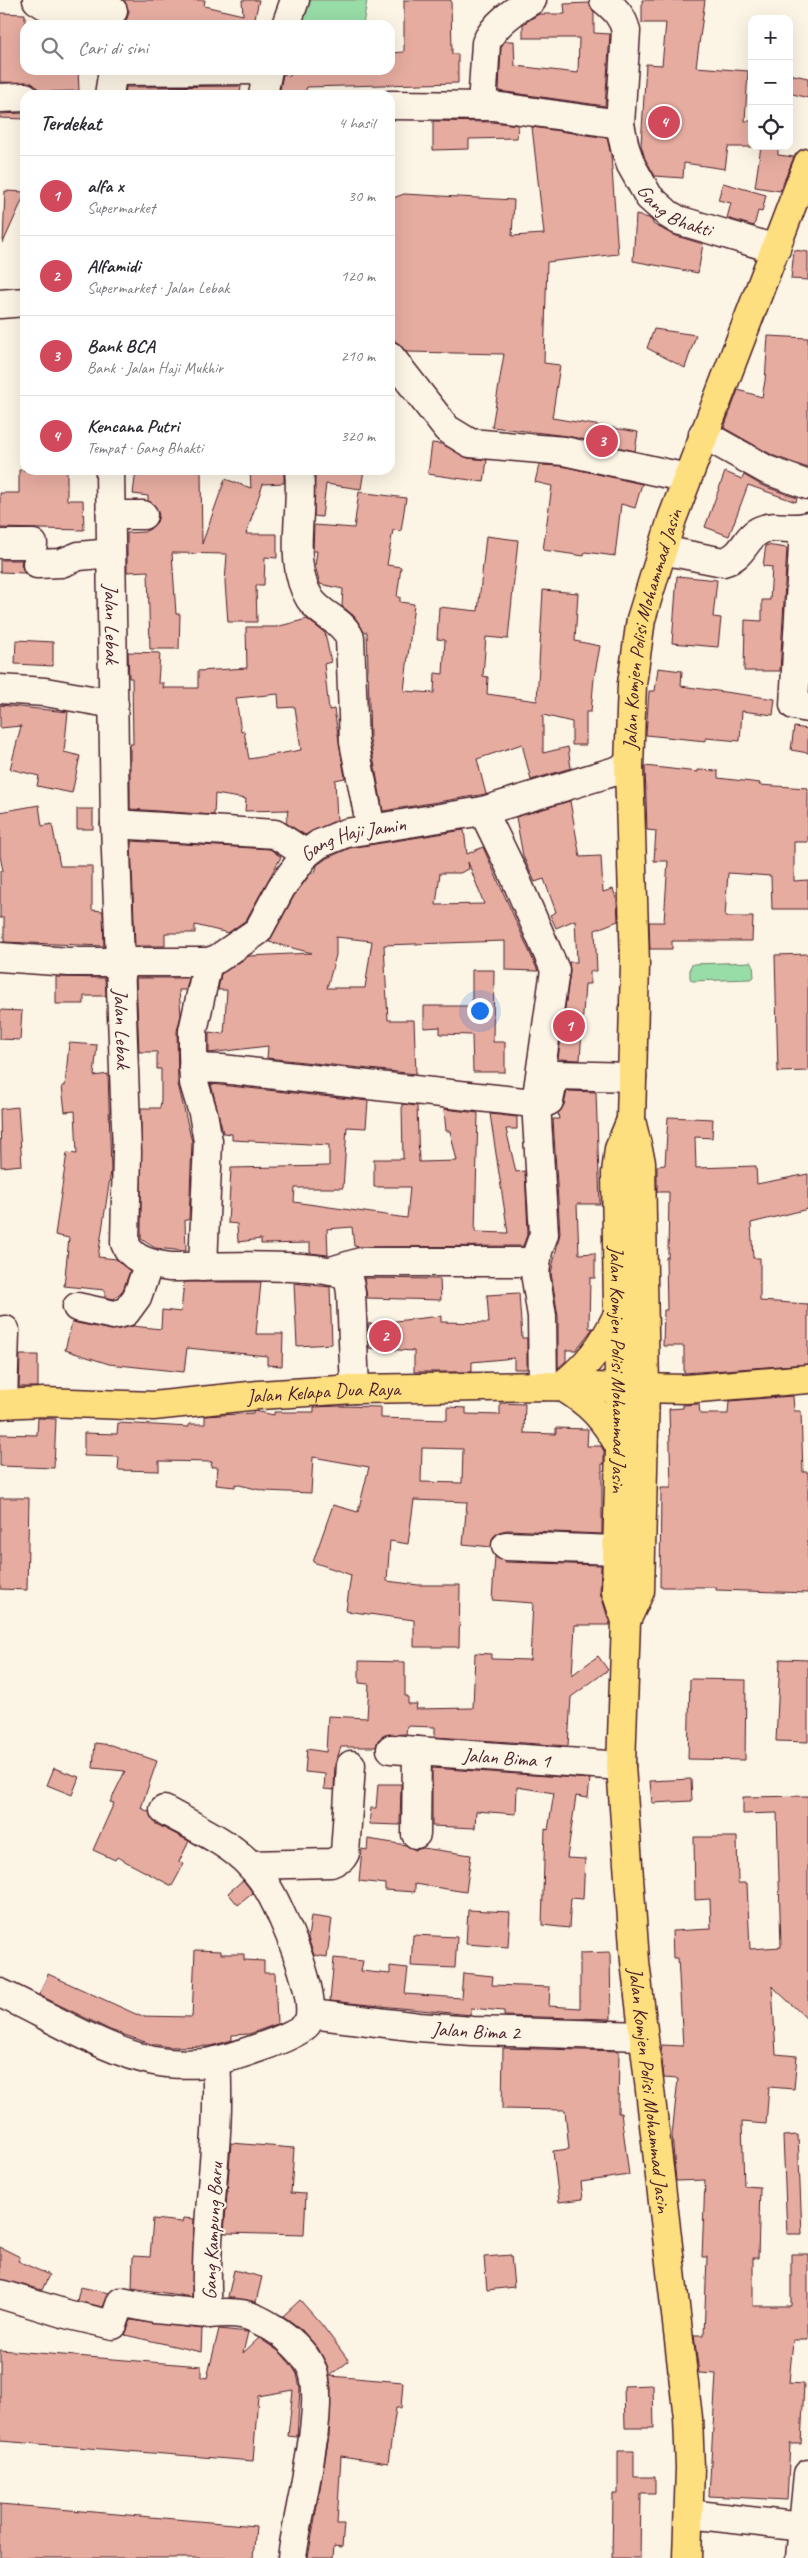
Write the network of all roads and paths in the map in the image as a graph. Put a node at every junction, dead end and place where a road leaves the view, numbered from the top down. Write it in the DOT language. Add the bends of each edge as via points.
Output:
graph roads {
  1 [pos="37,0"];
  2 [pos="295,0"];
  3 [pos="532,0"];
  4 [pos="613,3"];
  5 [pos="113,12"];
  6 [pos="288,20"];
  7 [pos="181,75"];
  8 [pos="267,75"];
  9 [pos="112,79"];
  10 [pos="264,90"];
  11 [pos="20,97"];
  12 [pos="0,98"];
  13 [pos="395,105"];
  14 [pos="482,106"];
  15 [pos="620,124"];
  16 [pos="808,163"];
  17 [pos="776,249"];
  18 [pos="20,302"];
  19 [pos="0,304"];
  20 [pos="395,362"];
  21 [pos="703,434"];
  22 [pos="110,475"];
  23 [pos="299,475"];
  24 [pos="687,478"];
  25 [pos="808,485"];
  26 [pos="111,514"];
  27 [pos="143,515"];
  28 [pos="806,527"];
  29 [pos="0,544"];
  30 [pos="662,550"];
  31 [pos="112,553"];
  32 [pos="0,689"];
  33 [pos="114,704"];
  34 [pos="808,708"];
  35 [pos="629,767"];
  36 [pos="482,811"];
  37 [pos="115,824"];
  38 [pos="370,829"];
  39 [pos="306,854"];
  40 [pos="0,957"];
  41 [pos="122,962"];
  42 [pos="208,962"];
  43 [pos="192,1068"];
  44 [pos="632,1077"];
  45 [pos="536,1103"];
  46 [pos="631,1120"];
  47 [pos="535,1262"];
  48 [pos="149,1263"];
  49 [pos="203,1267"];
  50 [pos="330,1271"];
  51 [pos="77,1307"];
  52 [pos="618,1312"];
  53 [pos="5,1330"];
  54 [pos="808,1379"];
  55 [pos="552,1386"];
  56 [pos="355,1389"];
  57 [pos="633,1389"];
  58 [pos="2,1404"];
  59 [pos="620,1448"];
  60 [pos="506,1546"];
  61 [pos="617,1550"];
  62 [pos="626,1621"];
  63 [pos="351,1765"];
  64 [pos="622,1766"];
  65 [pos="164,1810"];
  66 [pos="416,1834"];
  67 [pos="250,1865"];
  68 [pos="0,1994"];
  69 [pos="311,2014"];
  70 [pos="643,2036"];
  71 [pos="216,2061"];
  72 [pos="0,2294"];
  73 [pos="208,2314"];
  74 [pos="808,2474"];
  75 [pos="689,2514"];
  76 [pos="803,2527"];
  77 [pos="693,2557"];
  78 [pos="292,2558"];
  79 [pos="800,2558"];
  1 -- 5 [label="street" via="57,10"];
  2 -- 6 [label="street"];
  3 -- 14 [label="street" via="490,34 486,43"];
  4 -- 15 [label="street, Gang Bhakti" via="626,31"];
  7 -- 9 [label="street"];
  8 -- 10 [label="street"];
  11 -- 12 [label="street"];
  13 -- 14 [label="street"];
  14 -- 15 [label="street"];
  15 -- 17 [label="street, Gang Bhakti" via="625,148 639,181 668,214"];
  16 -- 17 [label="main road, Jalan Komjen Polisi Mohammad Jasin"];
  17 -- 21 [label="main road, Jalan Komjen Polisi Mohammad Jasin"];
  18 -- 19 [label="street"];
  20 -- 24 [label="street" via="447,429 470,443 564,451"];
  21 -- 24 [label="main road, Jalan Komjen Polisi Mohammad Jasin"];
  21 -- 25 [label="street" via="767,470"];
  22 -- 26 [label="street, Jalan Lebak"];
  23 -- 38 [label="street" via="302,577 310,600 342,624 350,638 354,742"];
  24 -- 30 [label="main road, Jalan Komjen Polisi Mohammad Jasin"];
  26 -- 27 [label="street"];
  26 -- 31 [label="street, Jalan Lebak"];
  28 -- 30 [label="street" via="763,529 753,534 733,559 723,562"];
  28 -- 34 [label="street" via="794,706"];
  29 -- 31 [label="street" via="61,564 79,556"];
  30 -- 35 [label="main road, Jalan Komjen Polisi Mohammad Jasin" via="641,619 636,648 629,719"];
  31 -- 33 [label="street, Jalan Lebak"];
  32 -- 33 [label="street" via="45,692"];
  33 -- 37 [label="street, Jalan Lebak"];
  35 -- 36 [label="street, Gang Haji Jamin"];
  35 -- 44 [label="main road, Jalan Komjen Polisi Mohammad Jasin" via="635,965"];
  36 -- 38 [label="street, Gang Haji Jamin"];
  36 -- 45 [label="street" via="514,875 554,970"];
  37 -- 39 [label="street" via="276,834"];
  37 -- 41 [label="street, Jalan Lebak"];
  38 -- 39 [label="street, Gang Haji Jamin" via="333,837"];
  39 -- 42 [label="street, Gang Haji Jamin" via="281,888 258,931"];
  40 -- 41 [label="street, Gang Haji Jamin"];
  41 -- 42 [label="street, Gang Haji Jamin"];
  41 -- 48 [label="street, Jalan Lebak" via="127,1152 125,1243 127,1250"];
  42 -- 43 [label="street" via="193,1032"];
  43 -- 45 [label="street"];
  43 -- 49 [label="street" via="208,1141"];
  44 -- 45 [label="street" via="557,1075 549,1101"];
  44 -- 46 [label="main road, Jalan Komjen Polisi Mohammad Jasin"];
  45 -- 47 [label="street" via="544,1234"];
  46 -- 52 [label="main road, Jalan Komjen Polisi Mohammad Jasin" via="617,1157"];
  46 -- 57 [label="main road, Jalan Komjen Polisi Mohammad Jasin" via="641,1162"];
  47 -- 50 [label="street" via="361,1262"];
  47 -- 55 [label="street" via="535,1287"];
  48 -- 49 [label="street, Jalan Lebak"];
  48 -- 51 [label="street" via="137,1297 126,1312 114,1315"];
  49 -- 50 [label="street, Jalan Lebak"];
  50 -- 56 [label="street, Jalan Lebak" via="349,1282"];
  52 -- 55 [label="main road" via="596,1354"];
  52 -- 57 [label="main road, Jalan Komjen Polisi Mohammad Jasin"];
  53 -- 58 [label="street"];
  54 -- 57 [label="main road, Jalan Kelapa Dua Raya" via="716,1388"];
  55 -- 56 [label="main road, Jalan Kelapa Dua Raya"];
  55 -- 57 [label="main road, Jalan Kelapa Dua Raya"];
  55 -- 59 [label="main road" via="586,1401 606,1422"];
  56 -- 58 [label="main road, Jalan Kelapa Dua Raya" via="153,1406 44,1402"];
  57 -- 59 [label="main road, Jalan Komjen Polisi Mohammad Jasin"];
  57 -- 62 [label="main road, Jalan Komjen Polisi Mohammad Jasin" via="640,1591"];
  59 -- 61 [label="main road, Jalan Komjen Polisi Mohammad Jasin"];
  60 -- 61 [label="street"];
  61 -- 62 [label="main road, Jalan Komjen Polisi Mohammad Jasin" via="616,1592"];
  62 -- 64 [label="main road, Jalan Komjen Polisi Mohammad Jasin"];
  63 -- 67 [label="street" via="345,1853 342,1858 331,1863"];
  64 -- 66 [label="street, Jalan Bima 1" via="404,1750"];
  64 -- 70 [label="main road, Jalan Komjen Polisi Mohammad Jasin" via="632,1932"];
  65 -- 67 [label="street"];
  67 -- 69 [label="street" via="269,1891 293,1944"];
  68 -- 71 [label="street" via="135,2055 166,2062"];
  69 -- 70 [label="street, Jalan Bima 2" via="473,2032"];
  69 -- 71 [label="street" via="307,2024 283,2038"];
  70 -- 75 [label="main road, Jalan Komjen Polisi Mohammad Jasin" via="683,2372 690,2468"];
  71 -- 73 [label="street, Gang Kampung Baru" via="217,2139 208,2216"];
  72 -- 73 [label="street" via="113,2325 121,2302"];
  73 -- 78 [label="street, Gang Kampung Baru" via="234,2312 256,2316 283,2334 308,2361 312,2370 317,2394 316,2409"];
  74 -- 76 [label="street"];
  75 -- 76 [label="street"];
  75 -- 77 [label="main road, Jalan Komjen Polisi Mohammad Jasin"];
  76 -- 79 [label="street"];
}
